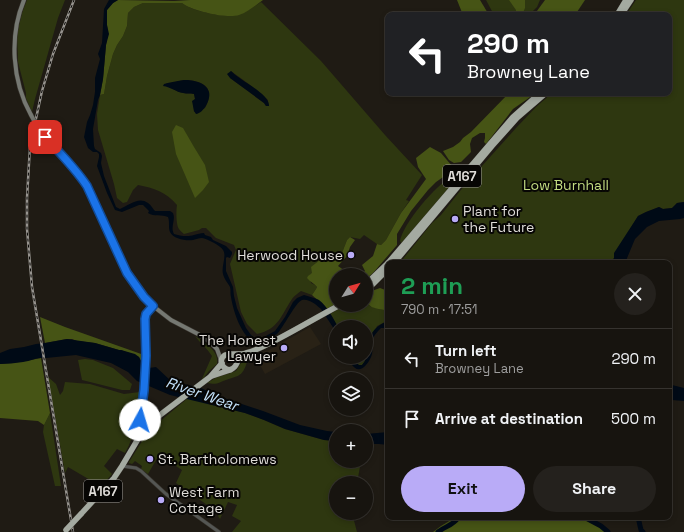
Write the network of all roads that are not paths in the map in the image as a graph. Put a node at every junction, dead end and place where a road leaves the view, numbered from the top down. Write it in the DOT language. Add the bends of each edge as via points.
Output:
graph roads {
  1 [pos="24,0"];
  2 [pos="626,0"];
  3 [pos="631,0"];
  4 [pos="619,12"];
  5 [pos="623,12"];
  6 [pos="537,96"];
  7 [pos="543,96"];
  8 [pos="391,260"];
  9 [pos="397,260"];
  10 [pos="385,266"];
  11 [pos="385,272"];
  12 [pos="373,277"];
  13 [pos="373,284"];
  14 [pos="153,306"];
  15 [pos="329,311"];
  16 [pos="217,349"];
  17 [pos="245,353"];
  18 [pos="230,354"];
  19 [pos="237,361"];
  20 [pos="222,362"];
  21 [pos="230,370"];
  22 [pos="210,377"];
  23 [pos="136,434"];
  24 [pos="122,466"];
  25 [pos="65,531"];
  26 [pos="219,532"];
  1 -- 14 [label="main road, bridge" via="15,39 15,58 22,96 37,126 87,186 127,273"];
  2 -- 4 [label="highway"];
  3 -- 5 [label="highway"];
  6 -- 8 [label="highway, A167" via="513,117"];
  7 -- 9 [label="highway, A167" via="517,118 492,146"];
  10 -- 12 [label="highway, A167"];
  11 -- 13 [label="highway"];
  14 -- 16 [label="main road" via="171,320 206,339"];
  14 -- 23 [label="street" via="145,319 144,386"];
  15 -- 17 [label="highway" via="260,348"];
  16 -- 18 [label="main road"];
  16 -- 20 [label="main road"];
  17 -- 18 [label="highway"];
  17 -- 19 [label="highway"];
  18 -- 19 [label="highway"];
  18 -- 20 [label="highway, A167" via="225,355"];
  19 -- 21 [label="highway"];
  20 -- 21 [label="highway" via="225,368"];
  20 -- 22 [label="highway, A167"];
  21 -- 22 [label="highway, A167"];
  22 -- 24 [label="highway, A167" via="152,421"];
  24 -- 25 [label="highway, A167, bridge"];
  24 -- 26 [label="street" via="141,471 166,494"];
}
